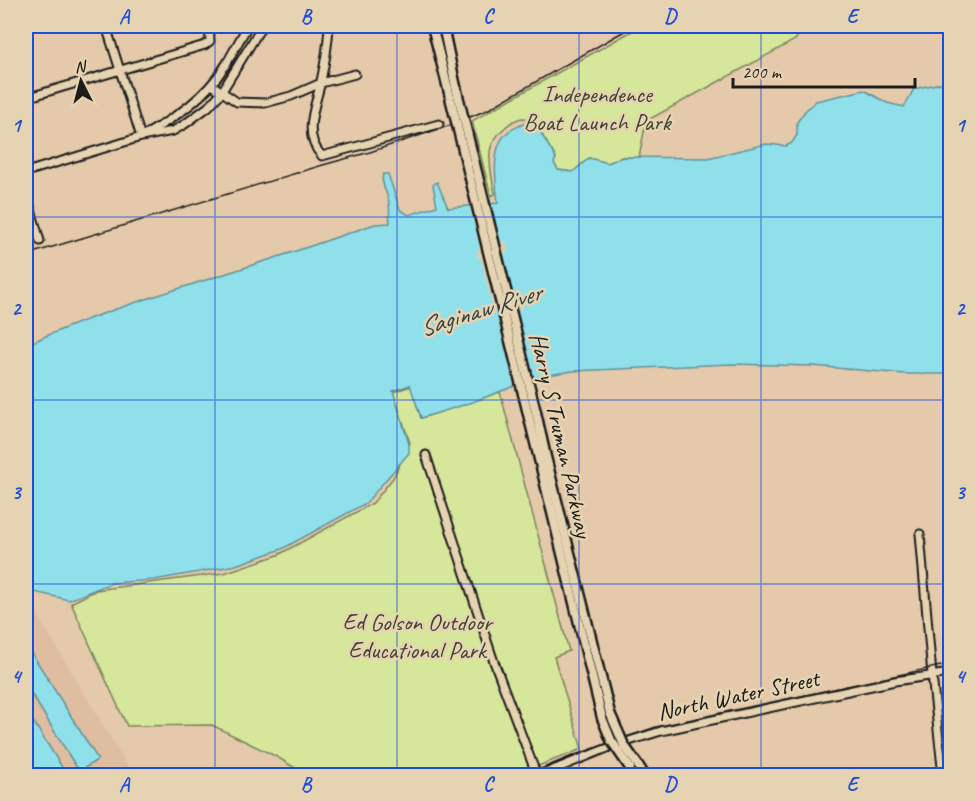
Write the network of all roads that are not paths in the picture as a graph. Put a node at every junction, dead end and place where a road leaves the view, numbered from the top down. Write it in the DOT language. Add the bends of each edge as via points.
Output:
graph roads {
  1 [pos="106,26"];
  2 [pos="209,26"];
  3 [pos="248,26"];
  4 [pos="262,26"];
  5 [pos="329,26"];
  6 [pos="432,26"];
  7 [pos="443,26"];
  8 [pos="119,70"];
  9 [pos="355,74"];
  10 [pos="321,83"];
  11 [pos="212,85"];
  12 [pos="452,88"];
  13 [pos="221,93"];
  14 [pos="26,98"];
  15 [pos="439,124"];
  16 [pos="141,137"];
  17 [pos="26,172"];
  18 [pos="26,192"];
  19 [pos="40,241"];
  20 [pos="426,455"];
  21 [pos="920,534"];
  22 [pos="951,673"];
  23 [pos="932,675"];
  24 [pos="634,770"];
  25 [pos="537,776"];
  26 [pos="645,776"];
  27 [pos="943,776"];
  1 -- 8 [label="street"];
  2 -- 8 [label="street" via="210,41 197,48"];
  3 -- 11 [label="street"];
  4 -- 13 [label="street"];
  5 -- 10 [label="street"];
  6 -- 12 [label="main road, Harry S Truman Parkway"];
  7 -- 12 [label="main road, Harry S Truman Parkway"];
  8 -- 14 [label="street"];
  8 -- 16 [label="street"];
  9 -- 10 [label="street"];
  10 -- 13 [label="street" via="265,103 237,102"];
  10 -- 15 [label="street" via="311,126 316,150 322,156"];
  11 -- 13 [label="street"];
  11 -- 16 [label="street" via="183,112"];
  12 -- 24 [label="main road, Harry S Truman Parkway, bridge" via="546,457 606,715"];
  13 -- 16 [label="street" via="197,116 172,131"];
  16 -- 17 [label="street"];
  18 -- 19 [label="street"];
  20 -- 25 [label="street"];
  21 -- 23 [label="street"];
  22 -- 23 [label="street, North Water Street"];
  23 -- 25 [label="street, North Water Street" via="661,731"];
  23 -- 27 [label="street"];
  24 -- 26 [label="main road, Harry S Truman Parkway"];
}
